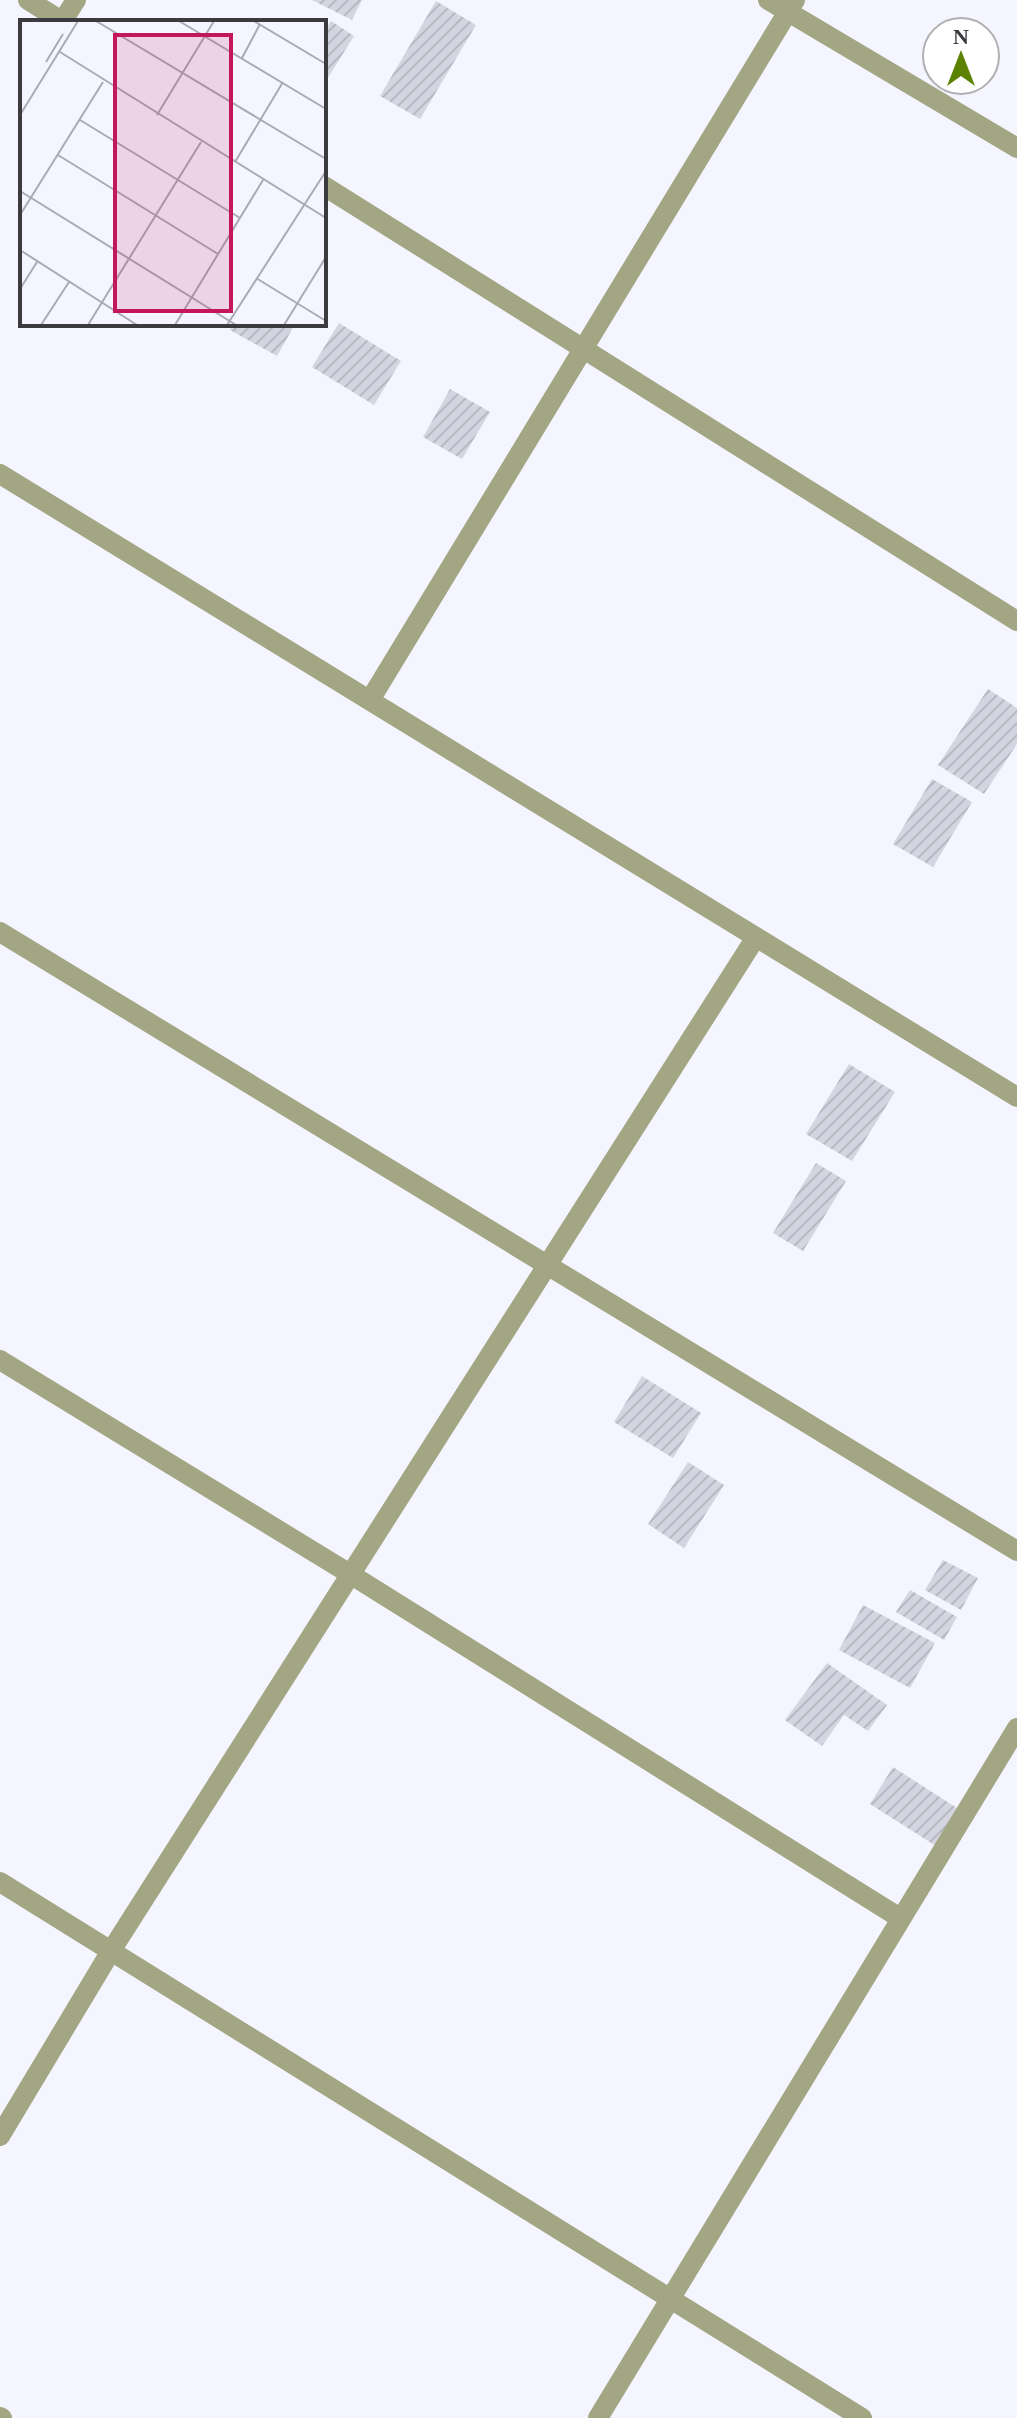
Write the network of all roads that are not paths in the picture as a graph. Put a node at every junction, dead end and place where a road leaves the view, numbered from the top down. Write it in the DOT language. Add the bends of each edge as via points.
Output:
graph roads {
  1 [pos="28,0"];
  2 [pos="76,0"];
  3 [pos="768,0"];
  4 [pos="792,6"];
  5 [pos="60,20"];
  6 [pos="64,20"];
  7 [pos="1017,148"];
  8 [pos="326,187"];
  9 [pos="583,349"];
  10 [pos="0,474"];
  11 [pos="1017,621"];
  12 [pos="370,700"];
  13 [pos="0,932"];
  14 [pos="756,937"];
  15 [pos="1017,1097"];
  16 [pos="547,1264"];
  17 [pos="0,1360"];
  18 [pos="1017,1551"];
  19 [pos="350,1574"];
  20 [pos="1017,1728"];
  21 [pos="0,1882"];
  22 [pos="900,1918"];
  23 [pos="111,1951"];
  24 [pos="0,2136"];
  25 [pos="672,2300"];
  26 [pos="598,2418"];
  27 [pos="862,2418"];
  1 -- 5 [label="street"];
  2 -- 6 [label="street"];
  3 -- 4 [label="street"];
  4 -- 7 [label="street"];
  4 -- 9 [label="street"];
  8 -- 9 [label="street"];
  9 -- 11 [label="street"];
  9 -- 12 [label="street"];
  10 -- 12 [label="street"];
  12 -- 14 [label="street"];
  13 -- 16 [label="street"];
  14 -- 15 [label="street"];
  14 -- 16 [label="street"];
  16 -- 18 [label="street"];
  16 -- 19 [label="street"];
  17 -- 19 [label="street"];
  19 -- 22 [label="street"];
  19 -- 23 [label="street"];
  20 -- 22 [label="street"];
  21 -- 23 [label="street"];
  22 -- 25 [label="street"];
  23 -- 24 [label="street"];
  23 -- 25 [label="street"];
  25 -- 26 [label="street"];
  25 -- 27 [label="street"];
}
